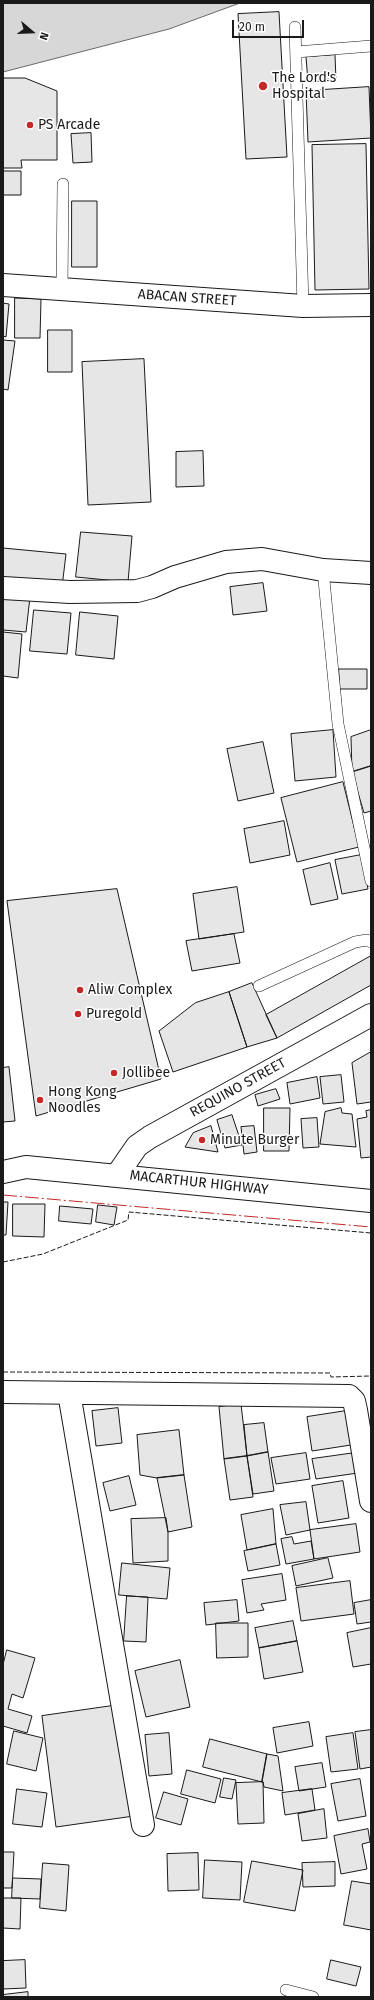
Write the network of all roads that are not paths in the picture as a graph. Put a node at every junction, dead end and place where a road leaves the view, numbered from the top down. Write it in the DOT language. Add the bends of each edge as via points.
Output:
graph roads {
  1 [pos="295,27"];
  2 [pos="371,46"];
  3 [pos="296,52"];
  4 [pos="62,184"];
  5 [pos="3,284"];
  6 [pos="62,289"];
  7 [pos="371,305"];
  8 [pos="303,306"];
  9 [pos="323,570"];
  10 [pos="371,573"];
  11 [pos="3,588"];
  12 [pos="371,881"];
  13 [pos="371,942"];
  14 [pos="259,986"];
  15 [pos="371,1015"];
  16 [pos="3,1157"];
  17 [pos="26,1167"];
  18 [pos="3,1172"];
  19 [pos="117,1175"];
  20 [pos="371,1201"];
  21 [pos="3,1392"];
  22 [pos="69,1393"];
  23 [pos="371,1501"];
  24 [pos="143,1824"];
  25 [pos="286,1990"];
  26 [pos="313,1997"];
  1 -- 3 [label="lane"];
  2 -- 3 [label="lane"];
  3 -- 8 [label="lane"];
  4 -- 6 [label="lane"];
  5 -- 6 [label="main road, ABACAN STREET"];
  6 -- 8 [label="main road, ABACAN STREET"];
  7 -- 8 [label="main road, ABACAN STREET"];
  9 -- 10 [label="main road"];
  9 -- 11 [label="main road" via="262,559 226,562 137,591 70,592"];
  9 -- 12 [label="lane" via="338,724"];
  13 -- 14 [label="lane" via="355,942"];
  15 -- 19 [label="main road, REQUINO STREET" via="150,1137 137,1146"];
  16 -- 17 [label="main road, MACARTHUR HIGHWAY"];
  17 -- 18 [label="main road, MACARTHUR HIGHWAY"];
  17 -- 19 [label="main road, MACARTHUR HIGHWAY"];
  19 -- 20 [label="main road, MACARTHUR HIGHWAY"];
  21 -- 22 [label="main road"];
  22 -- 23 [label="main road" via="348,1396 354,1401 356,1410"];
  22 -- 24 [label="main road"];
  25 -- 26 [label="lane"];
}
